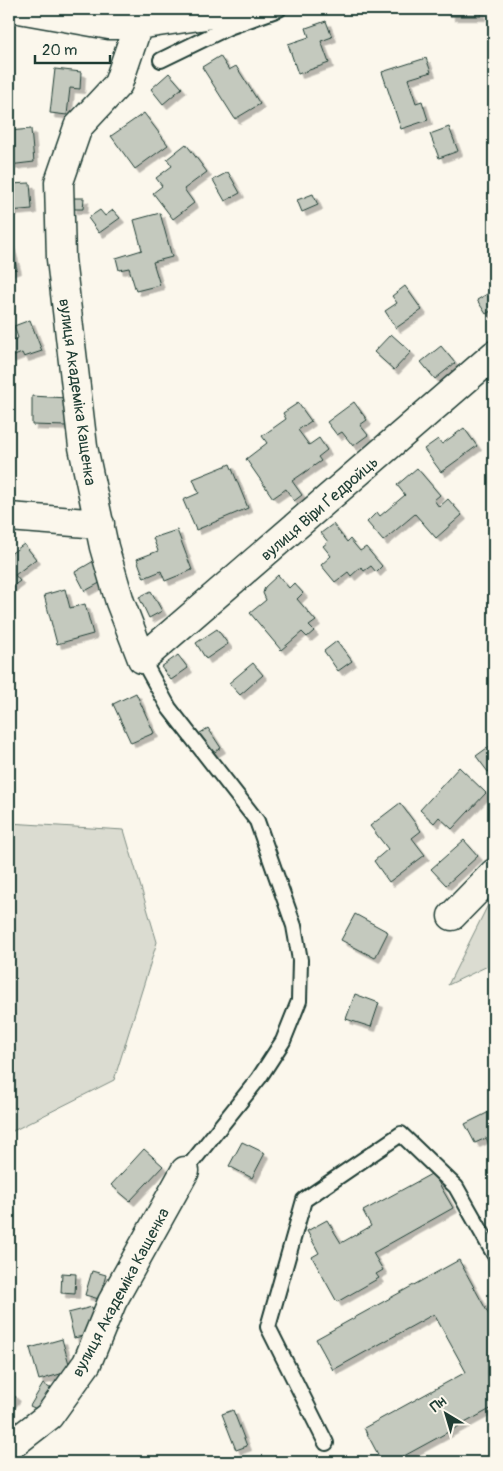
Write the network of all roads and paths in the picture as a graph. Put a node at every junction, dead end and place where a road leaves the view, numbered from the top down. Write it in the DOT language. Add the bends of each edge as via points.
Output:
graph roads {
  1 [pos="19,9"];
  2 [pos="247,9"];
  3 [pos="279,9"];
  4 [pos="138,25"];
  5 [pos="161,60"];
  6 [pos="494,355"];
  7 [pos="9,517"];
  8 [pos="100,524"];
  9 [pos="142,659"];
  10 [pos="494,873"];
  11 [pos="452,916"];
  12 [pos="185,1171"];
  13 [pos="494,1254"];
  14 [pos="326,1443"];
  15 [pos="9,1447"];
  1 -- 4 [label="street" via="109,26"];
  2 -- 4 [label="street"];
  3 -- 5 [label="lane" via="229,27"];
  4 -- 8 [label="street, вулиця Академіка Кащенка" via="118,84 78,128 59,182 60,260 68,334 83,447"];
  6 -- 9 [label="street, вулиця Віри Ґедройць"];
  7 -- 8 [label="street"];
  8 -- 9 [label="street, вулиця Академіка Кащенка" via="120,602"];
  9 -- 12 [label="lane, вулиця Академіка Кащенка" via="169,708 257,821 294,926 300,960 299,1001 283,1041 259,1078"];
  10 -- 11 [label="street"];
  12 -- 15 [label="street, вулиця Академіка Кащенка" via="112,1302 87,1363 48,1416"];
  13 -- 14 [label="lane" via="456,1187 402,1134 304,1200 268,1327"];
}
